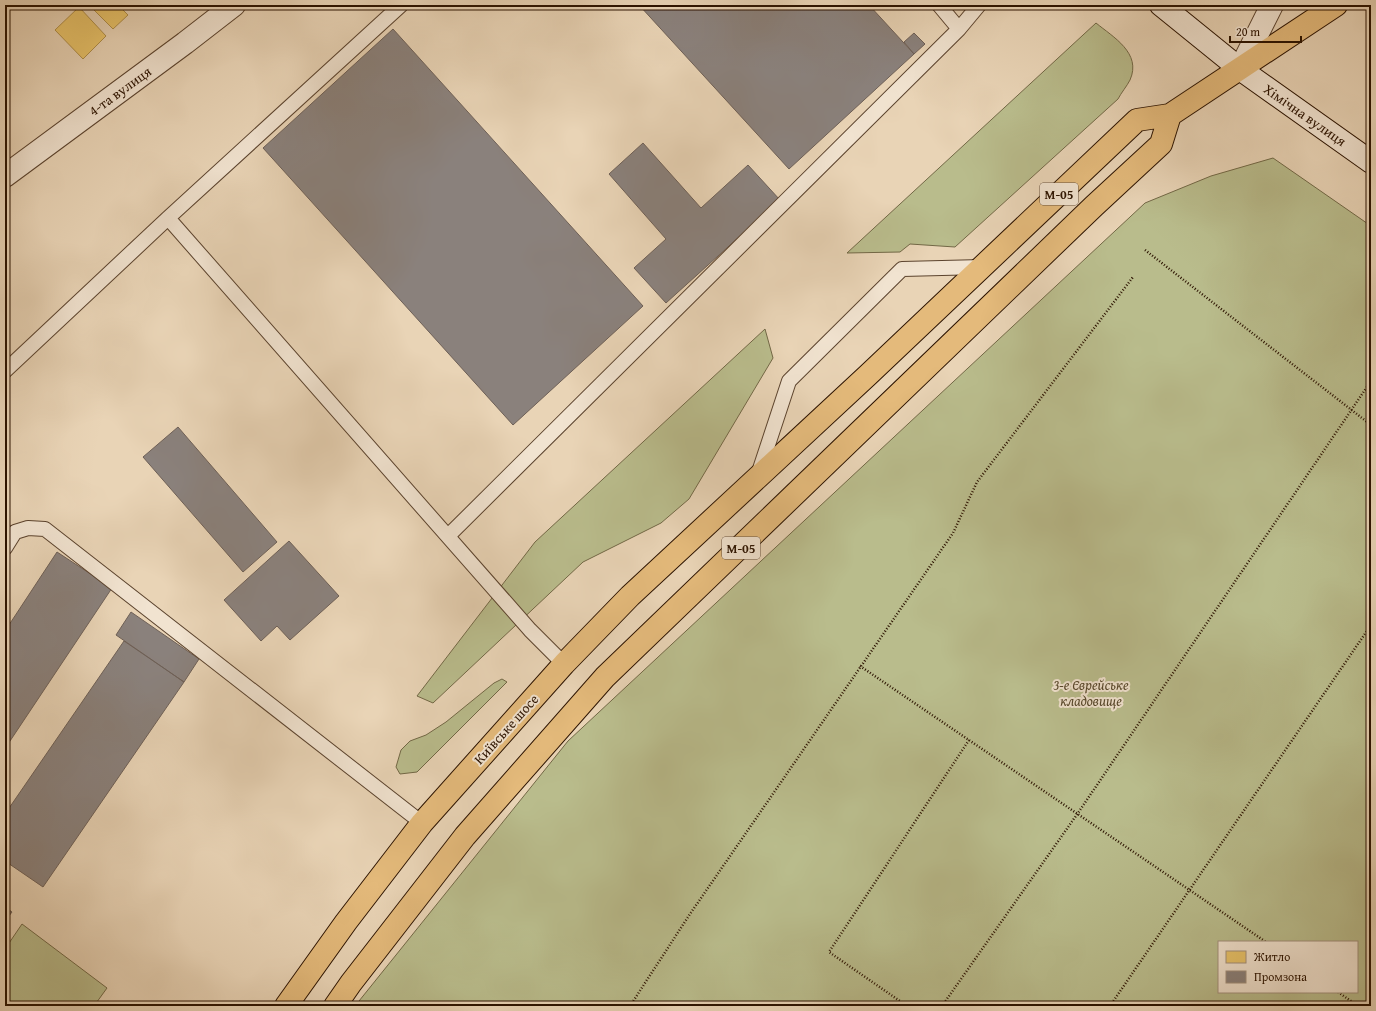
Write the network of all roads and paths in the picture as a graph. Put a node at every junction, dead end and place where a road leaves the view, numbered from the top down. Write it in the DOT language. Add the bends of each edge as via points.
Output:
graph roads {
  1 [pos="234,5"];
  2 [pos="401,5"];
  3 [pos="939,5"];
  4 [pos="979,5"];
  5 [pos="1161,5"];
  6 [pos="1272,5"];
  7 [pos="1336,5"];
  8 [pos="959,29"];
  9 [pos="1240,69"];
  10 [pos="1170,115"];
  11 [pos="1371,162"];
  12 [pos="5,176"];
  13 [pos="168,218"];
  14 [pos="1145,250"];
  15 [pos="982,267"];
  16 [pos="1133,277"];
  17 [pos="5,371"];
  18 [pos="1371,381"];
  19 [pos="1352,410"];
  20 [pos="1371,425"];
  21 [pos="756,479"];
  22 [pos="448,536"];
  23 [pos="5,548"];
  24 [pos="1371,625"];
  25 [pos="564,664"];
  26 [pos="860,666"];
  27 [pos="969,740"];
  28 [pos="1078,813"];
  29 [pos="422,824"];
  30 [pos="1190,889"];
  31 [pos="1265,941"];
  32 [pos="1339,993"];
  33 [pos="286,1006"];
  34 [pos="335,1006"];
  35 [pos="630,1006"];
  36 [pos="907,1006"];
  37 [pos="942,1006"];
  38 [pos="1110,1006"];
  39 [pos="1358,1006"];
  1 -- 12 [label="street, 4-та вулиця"];
  2 -- 13 [label="lane"];
  3 -- 8 [label="lane"];
  4 -- 8 [label="lane"];
  5 -- 9 [label="street, Хімічна вулиця"];
  6 -- 9 [label="street"];
  7 -- 9 [label="main road, М-05"];
  8 -- 22 [label="lane"];
  9 -- 10 [label="main road, М-05"];
  9 -- 11 [label="street, Хімічна вулиця"];
  10 -- 15 [label="main road, М-05" via="1137,120"];
  10 -- 34 [label="main road, М-05" via="1161,144 605,678 465,836 350,983"];
  13 -- 17 [label="lane"];
  13 -- 22 [label="lane"];
  14 -- 19 [label="path"];
  15 -- 21 [label="main road, М-05"];
  15 -- 21 [label="lane" via="902,269 789,381"];
  16 -- 26 [label="path" via="977,482 953,533"];
  18 -- 19 [label="path"];
  19 -- 20 [label="path"];
  19 -- 28 [label="path"];
  21 -- 25 [label="main road, Київське шосе / М-05" via="630,596"];
  22 -- 25 [label="lane" via="530,630"];
  23 -- 29 [label="lane" via="15,532 28,528 45,529"];
  24 -- 30 [label="path"];
  25 -- 29 [label="main road, Київське шосе / М-05"];
  26 -- 27 [label="path"];
  26 -- 35 [label="path"];
  27 -- 28 [label="path"];
  27 -- 36 [label="path" via="829,952"];
  28 -- 30 [label="path"];
  28 -- 37 [label="path"];
  29 -- 33 [label="main road, Київське шосе / М-05" via="346,922"];
  30 -- 31 [label="path"];
  30 -- 38 [label="path"];
  32 -- 39 [label="path"];
}
